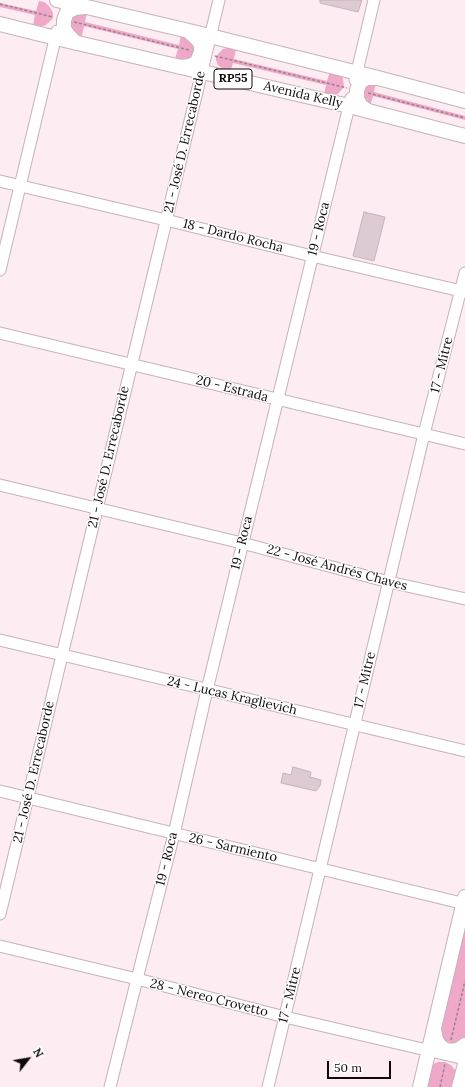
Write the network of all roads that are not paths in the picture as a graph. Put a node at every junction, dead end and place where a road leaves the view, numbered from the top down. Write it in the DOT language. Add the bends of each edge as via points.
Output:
graph roads {
  1 [pos="219,0"];
  2 [pos="374,0"];
  3 [pos="62,1"];
  4 [pos="85,7"];
  5 [pos="62,20"];
  6 [pos="0,24"];
  7 [pos="188,31"];
  8 [pos="210,36"];
  9 [pos="56,38"];
  10 [pos="76,43"];
  11 [pos="203,53"];
  12 [pos="180,67"];
  13 [pos="202,72"];
  14 [pos="357,73"];
  15 [pos="378,78"];
  16 [pos="355,90"];
  17 [pos="465,101"];
  18 [pos="349,106"];
  19 [pos="370,111"];
  20 [pos="465,136"];
  21 [pos="0,181"];
  22 [pos="20,186"];
  23 [pos="166,220"];
  24 [pos="312,256"];
  25 [pos="0,270"];
  26 [pos="465,273"];
  27 [pos="463,291"];
  28 [pos="0,333"];
  29 [pos="132,364"];
  30 [pos="277,400"];
  31 [pos="424,434"];
  32 [pos="465,444"];
  33 [pos="0,485"];
  34 [pos="97,508"];
  35 [pos="242,543"];
  36 [pos="389,582"];
  37 [pos="465,599"];
  38 [pos="0,640"];
  39 [pos="62,655"];
  40 [pos="207,690"];
  41 [pos="355,725"];
  42 [pos="465,751"];
  43 [pos="0,791"];
  44 [pos="28,798"];
  45 [pos="174,834"];
  46 [pos="320,869"];
  47 [pos="464,902"];
  48 [pos="0,914"];
  49 [pos="461,922"];
  50 [pos="0,946"];
  51 [pos="137,979"];
  52 [pos="284,1017"];
  53 [pos="434,1028"];
  54 [pos="465,1045"];
  55 [pos="428,1051"];
  56 [pos="448,1053"];
  57 [pos="465,1058"];
  58 [pos="465,1064"];
  59 [pos="110,1087"];
  60 [pos="268,1087"];
  61 [pos="420,1087"];
  62 [pos="459,1087"];
  1 -- 8 [label="street, 21 - José D. Errecaborde"];
  2 -- 14 [label="street, 19 - Roca"];
  3 -- 4 [label="main road"];
  3 -- 5 [label="street"];
  4 -- 5 [label="main road" via="67,12"];
  4 -- 7 [label="main road"];
  5 -- 9 [label="street"];
  5 -- 10 [label="main road" via="64,29"];
  6 -- 9 [label="main road, Avenida Kelly / RP55"];
  7 -- 8 [label="main road"];
  7 -- 11 [label="main road" via="201,44"];
  8 -- 11 [label="street, 21 - José D. Errecaborde"];
  8 -- 14 [label="main road"];
  9 -- 10 [label="main road, Avenida Kelly / RP55"];
  9 -- 22 [label="street"];
  10 -- 12 [label="main road, Avenida Kelly / RP55"];
  11 -- 12 [label="main road" via="198,62"];
  11 -- 13 [label="street, 21 - José D. Errecaborde"];
  12 -- 13 [label="main road, Avenida Kelly / RP55"];
  13 -- 18 [label="main road, Avenida Kelly / RP55"];
  13 -- 23 [label="street, 21 - José D. Errecaborde"];
  14 -- 15 [label="main road"];
  14 -- 16 [label="street, 19 - Roca"];
  15 -- 16 [label="main road" via="367,78 360,82"];
  15 -- 17 [label="main road"];
  16 -- 18 [label="street, 19 - Roca"];
  16 -- 19 [label="main road" via="361,106"];
  18 -- 19 [label="main road, Avenida Kelly / RP55"];
  18 -- 24 [label="street, 19 - Roca"];
  19 -- 20 [label="main road, Avenida Kelly / RP55"];
  21 -- 22 [label="street, 18 - Dardo Rocha"];
  22 -- 23 [label="street, 18 - Dardo Rocha"];
  22 -- 25 [label="street"];
  23 -- 24 [label="street, 18 - Dardo Rocha"];
  23 -- 29 [label="street, 21 - José D. Errecaborde"];
  24 -- 27 [label="street, 18 - Dardo Rocha"];
  24 -- 30 [label="street, 19 - Roca"];
  26 -- 27 [label="street, 17 - Mitre"];
  27 -- 31 [label="street, 17 - Mitre"];
  28 -- 29 [label="street, 20 - Estrada"];
  29 -- 30 [label="street, 20 - Estrada"];
  29 -- 34 [label="street, 21 - José D. Errecaborde"];
  30 -- 31 [label="street, 20 - Estrada"];
  30 -- 35 [label="street, 19 - Roca"];
  31 -- 32 [label="street, 20 - Estrada"];
  31 -- 36 [label="street, 17 - Mitre"];
  33 -- 34 [label="street, 22 - José Andrés Chaves"];
  34 -- 35 [label="street, 22 - José Andrés Chaves"];
  34 -- 39 [label="street, 21 - José D. Errecaborde"];
  35 -- 36 [label="street, 22 - José Andrés Chaves"];
  35 -- 40 [label="street, 19 - Roca"];
  36 -- 37 [label="street, 22 - José Andrés Chaves"];
  36 -- 41 [label="street, 17 - Mitre"];
  38 -- 39 [label="street, 24 - Lucas Kraglievich"];
  39 -- 40 [label="street, 24 - Lucas Kraglievich"];
  39 -- 44 [label="street, 21 - José D. Errecaborde"];
  40 -- 41 [label="street, 24 - Lucas Kraglievich"];
  40 -- 45 [label="street, 19 - Roca"];
  41 -- 42 [label="street, 24 - Lucas Kraglievich"];
  41 -- 46 [label="street, 17 - Mitre"];
  43 -- 44 [label="street, 26 - Sarmiento"];
  44 -- 45 [label="street, 26 - Sarmiento"];
  44 -- 48 [label="street, 21 - José D. Errecaborde"];
  45 -- 46 [label="street, 26 - Sarmiento"];
  45 -- 51 [label="street, 19 - Roca"];
  46 -- 47 [label="street, 26 - Sarmiento"];
  46 -- 52 [label="street, 17 - Mitre"];
  47 -- 49 [label="main road"];
  49 -- 53 [label="main road"];
  50 -- 51 [label="street, 28 - Nereo Crovetto"];
  51 -- 52 [label="street, 28 - Nereo Crovetto"];
  51 -- 59 [label="street, 19 - Roca"];
  52 -- 55 [label="street, 28 - Nereo Crovetto"];
  52 -- 60 [label="street, 17 - Mitre"];
  53 -- 55 [label="main road"];
  53 -- 56 [label="main road" via="436,1040"];
  54 -- 56 [label="main road"];
  55 -- 56 [label="street, 28 - Nereo Crovetto"];
  55 -- 61 [label="main road"];
  56 -- 57 [label="street, 28 - Nereo Crovetto"];
  58 -- 62 [label="main road"];
}
